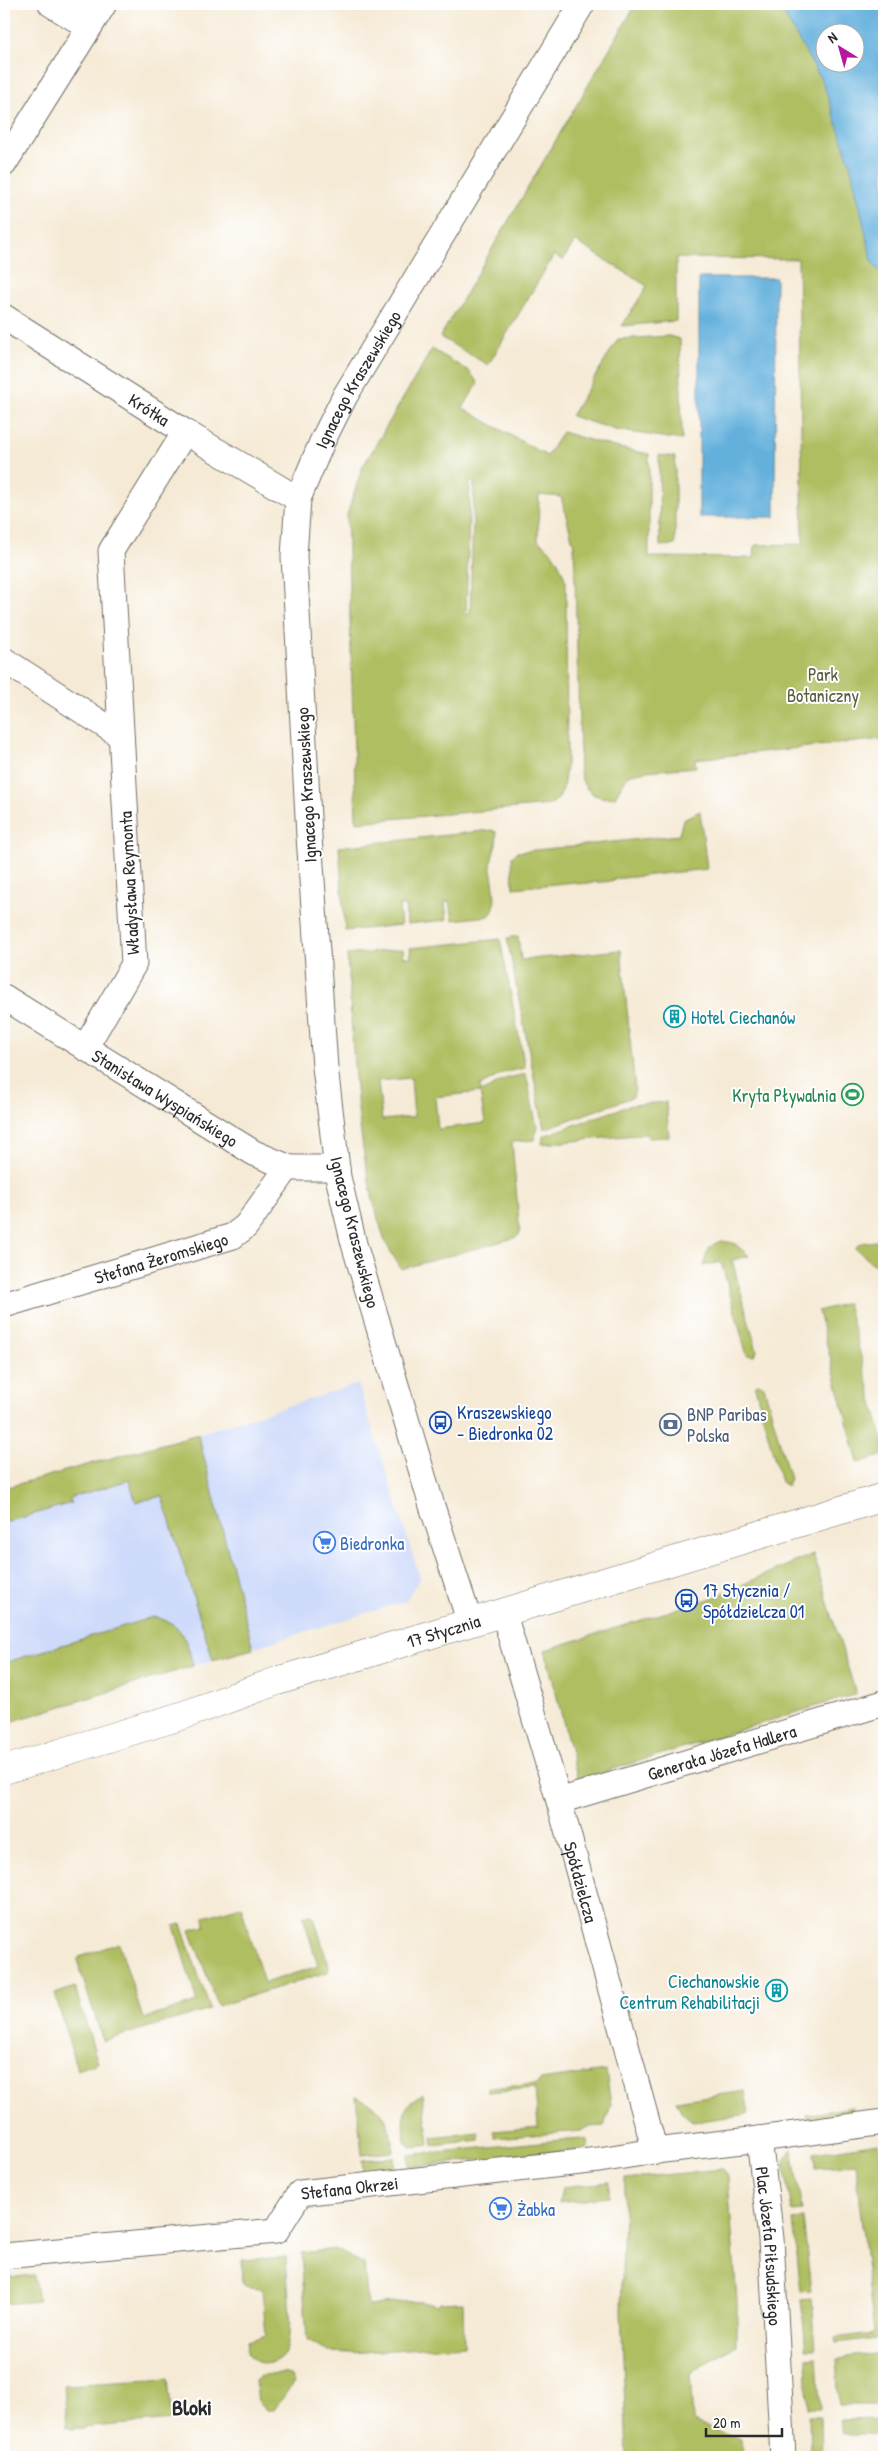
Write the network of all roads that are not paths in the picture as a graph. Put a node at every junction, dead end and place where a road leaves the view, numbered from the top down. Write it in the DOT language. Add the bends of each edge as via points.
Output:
graph roads {
  1 [pos="51,4"];
  2 [pos="104,4"];
  3 [pos="582,4"];
  4 [pos="89,28"];
  5 [pos="4,164"];
  6 [pos="4,317"];
  7 [pos="185,432"];
  8 [pos="298,499"];
  9 [pos="4,660"];
  10 [pos="121,736"];
  11 [pos="4,997"];
  12 [pos="85,1048"];
  13 [pos="288,1167"];
  14 [pos="337,1168"];
  15 [pos="4,1305"];
  16 [pos="884,1497"];
  17 [pos="504,1614"];
  18 [pos="470,1623"];
  19 [pos="884,1703"];
  20 [pos="4,1770"];
  21 [pos="559,1801"];
  22 [pos="884,2122"];
  23 [pos="759,2139"];
  24 [pos="655,2151"];
  25 [pos="4,2256"];
  26 [pos="783,2457"];
  1 -- 4 [label="street"];
  2 -- 4 [label="street"];
  3 -- 8 [label="street, Ignacego Kraszewskiego" via="345,396"];
  4 -- 5 [label="street"];
  6 -- 7 [label="street, Krótka"];
  7 -- 8 [label="street, Krótka"];
  7 -- 10 [label="street, Władysława Reymonta" via="111,551"];
  8 -- 14 [label="street, Ignacego Kraszewskiego" via="294,556 308,836 325,1067"];
  9 -- 10 [label="street"];
  10 -- 12 [label="street, Władysława Reymonta" via="134,964"];
  11 -- 12 [label="street, Stanisława Wyspiańskiego"];
  12 -- 13 [label="street, Stanisława Wyspiańskiego" via="254,1153"];
  13 -- 14 [label="street, Stanisława Wyspiańskiego"];
  13 -- 15 [label="street, Stefana Żeromskiego" via="246,1226 233,1236"];
  14 -- 18 [label="street, Ignacego Kraszewskiego" via="359,1260"];
  16 -- 17 [label="street, 17 Stycznia"];
  17 -- 18 [label="street, 17 Stycznia"];
  17 -- 21 [label="street, Spółdzielcza"];
  18 -- 20 [label="street, 17 Stycznia"];
  19 -- 21 [label="street, Generała Józefa Hallera"];
  21 -- 24 [label="street, Spółdzielcza"];
  22 -- 23 [label="street"];
  23 -- 24 [label="street"];
  23 -- 26 [label="street, Plac Józefa Piłsudskiego" via="771,2239"];
  24 -- 25 [label="street, Stefana Okrzei" via="300,2193 276,2231"];
}
